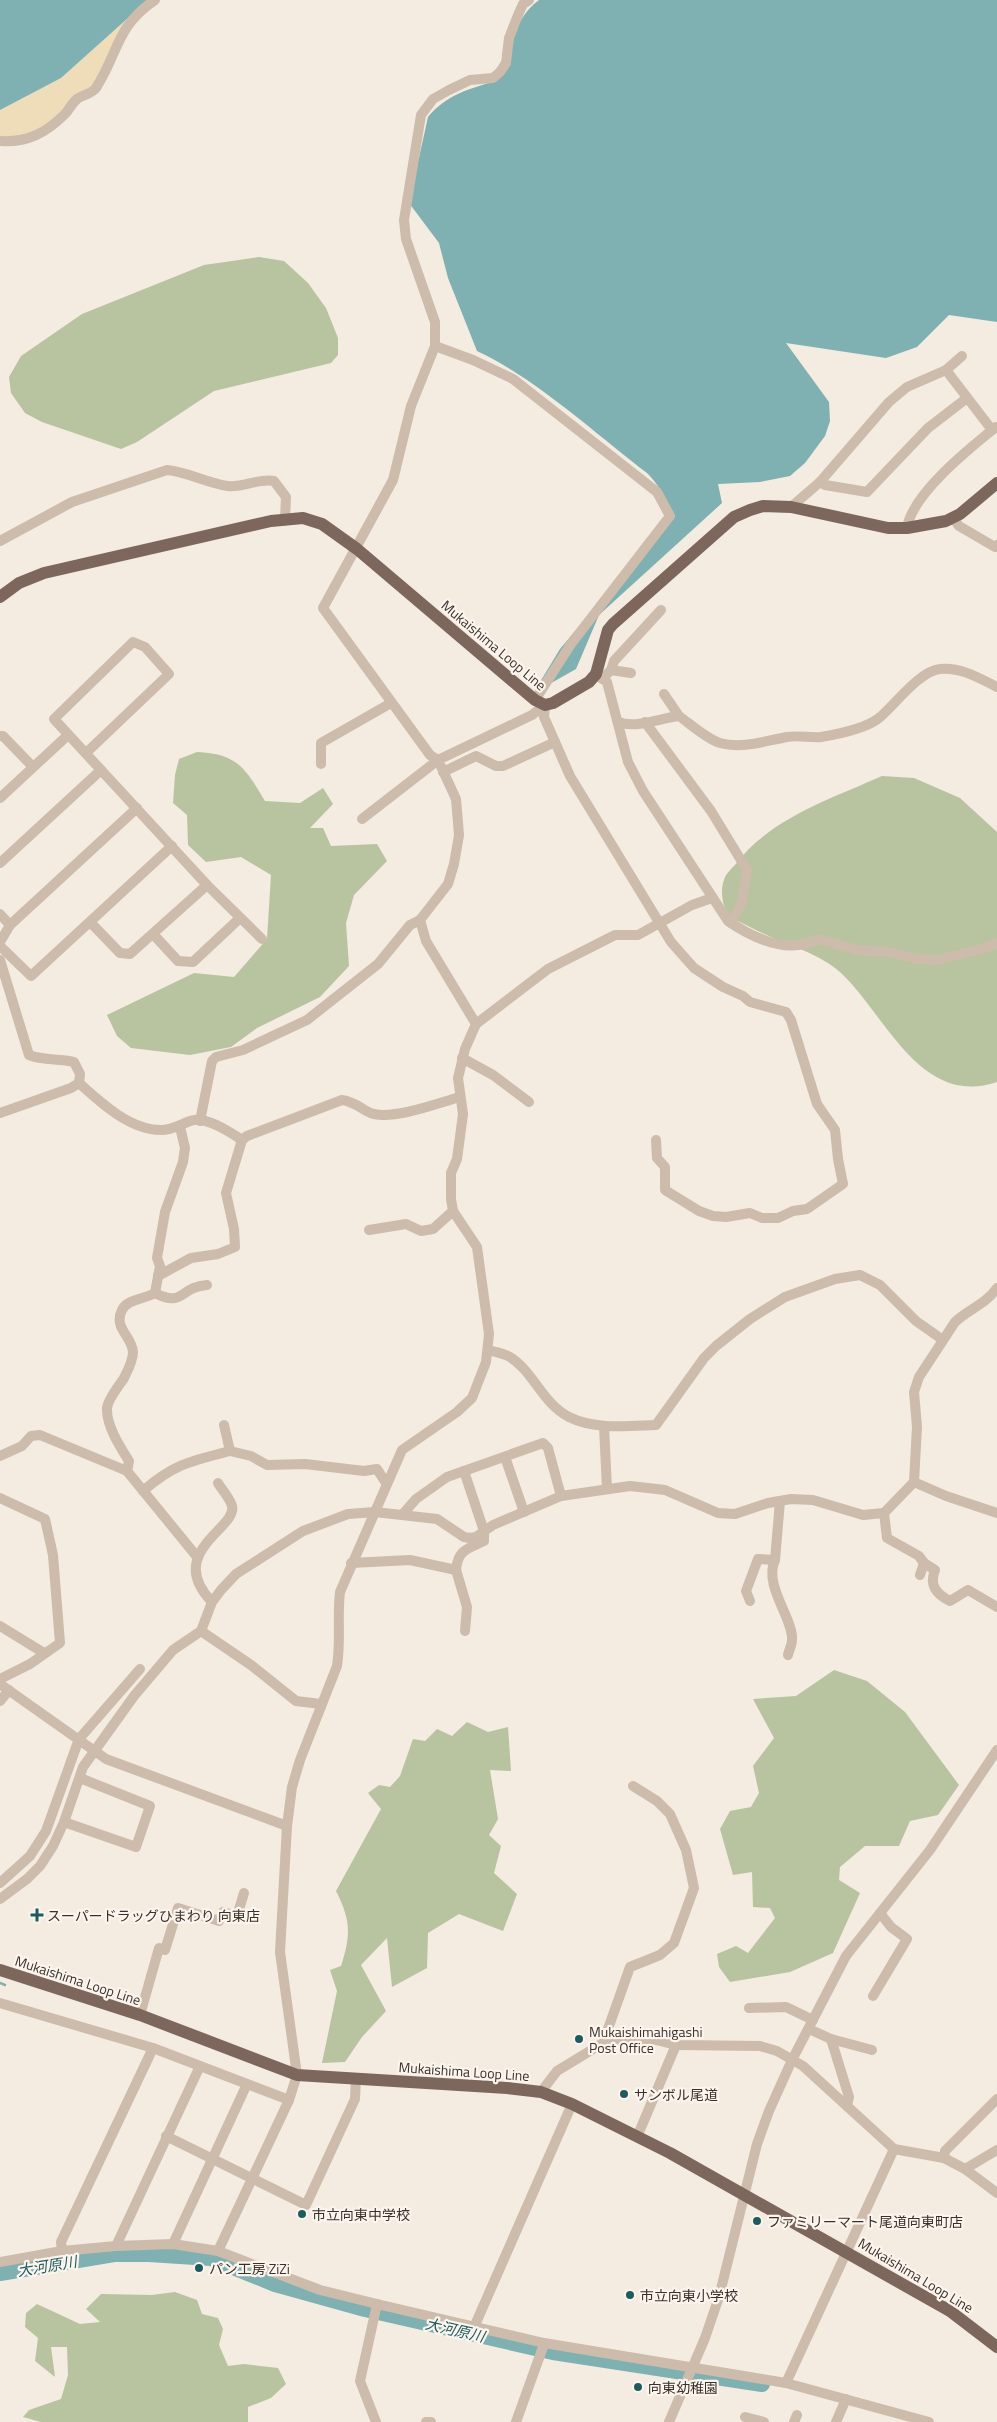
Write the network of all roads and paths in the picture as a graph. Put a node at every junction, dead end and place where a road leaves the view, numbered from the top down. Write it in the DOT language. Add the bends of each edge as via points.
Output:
graph roads {
  1 [pos="155,0"];
  2 [pos="529,0"];
  3 [pos="0,141"];
  4 [pos="435,346"];
  5 [pos="962,356"];
  6 [pos="946,370"];
  7 [pos="967,398"];
  8 [pos="994,428"];
  9 [pos="820,482"];
  10 [pos="996,485"];
  11 [pos="791,507"];
  12 [pos="953,518"];
  13 [pos="285,519"];
  14 [pos="907,528"];
  15 [pos="0,542"];
  16 [pos="997,545"];
  17 [pos="357,549"];
  18 [pos="0,597"];
  19 [pos="661,610"];
  20 [pos="611,670"];
  21 [pos="631,673"];
  22 [pos="599,676"];
  23 [pos="997,687"];
  24 [pos="664,694"];
  25 [pos="540,702"];
  26 [pos="391,703"];
  27 [pos="679,716"];
  28 [pos="618,722"];
  29 [pos="646,722"];
  30 [pos="68,735"];
  31 [pos="0,736"];
  32 [pos="555,742"];
  33 [pos="86,753"];
  34 [pos="438,760"];
  35 [pos="321,764"];
  36 [pos="33,768"];
  37 [pos="101,770"];
  38 [pos="443,772"];
  39 [pos="0,798"];
  40 [pos="137,808"];
  41 [pos="362,819"];
  42 [pos="172,846"];
  43 [pos="0,863"];
  44 [pos="207,884"];
  45 [pos="712,898"];
  46 [pos="0,914"];
  47 [pos="240,918"];
  48 [pos="420,920"];
  49 [pos="90,922"];
  50 [pos="659,922"];
  51 [pos="731,923"];
  52 [pos="10,925"];
  53 [pos="153,934"];
  54 [pos="262,940"];
  55 [pos="997,943"];
  56 [pos="0,944"];
  57 [pos="0,960"];
  58 [pos="476,1024"];
  59 [pos="462,1058"];
  60 [pos="79,1083"];
  61 [pos="460,1097"];
  62 [pos="528,1102"];
  63 [pos="0,1113"];
  64 [pos="200,1121"];
  65 [pos="180,1126"];
  66 [pos="242,1140"];
  67 [pos="656,1140"];
  68 [pos="453,1211"];
  69 [pos="369,1230"];
  70 [pos="158,1276"];
  71 [pos="207,1285"];
  72 [pos="997,1288"];
  73 [pos="155,1293"];
  74 [pos="943,1340"];
  75 [pos="488,1350"];
  76 [pos="224,1425"];
  77 [pos="604,1426"];
  78 [pos="230,1451"];
  79 [pos="0,1456"];
  80 [pos="504,1457"];
  81 [pos="127,1471"];
  82 [pos="464,1471"];
  83 [pos="914,1482"];
  84 [pos="218,1483"];
  85 [pos="386,1484"];
  86 [pos="607,1489"];
  87 [pos="143,1490"];
  88 [pos="561,1496"];
  89 [pos="0,1498"];
  90 [pos="780,1501"];
  91 [pos="374,1512"];
  92 [pos="524,1512"];
  93 [pos="884,1513"];
  94 [pos="997,1513"];
  95 [pos="402,1515"];
  96 [pos="484,1531"];
  97 [pos="198,1558"];
  98 [pos="774,1560"];
  99 [pos="351,1563"];
  100 [pos="924,1563"];
  101 [pos="456,1570"];
  102 [pos="920,1575"];
  103 [pos="750,1600"];
  104 [pos="212,1602"];
  105 [pos="997,1607"];
  106 [pos="0,1626"];
  107 [pos="201,1631"];
  108 [pos="465,1631"];
  109 [pos="44,1653"];
  110 [pos="788,1655"];
  111 [pos="140,1669"];
  112 [pos="0,1680"];
  113 [pos="0,1684"];
  114 [pos="9,1690"];
  115 [pos="0,1701"];
  116 [pos="321,1704"];
  117 [pos="79,1739"];
  118 [pos="997,1750"];
  119 [pos="94,1751"];
  120 [pos="80,1778"];
  121 [pos="633,1786"];
  122 [pos="64,1822"];
  123 [pos="288,1826"];
  124 [pos="0,1883"];
  125 [pos="244,1893"];
  126 [pos="0,1899"];
  127 [pos="880,1913"];
  128 [pos="0,1970"];
  129 [pos="873,1996"];
  130 [pos="0,2003"];
  131 [pos="749,2008"];
  132 [pos="140,2015"];
  133 [pos="811,2025"];
  134 [pos="831,2039"];
  135 [pos="603,2043"];
  136 [pos="676,2044"];
  137 [pos="152,2048"];
  138 [pos="872,2050"];
  139 [pos="792,2060"];
  140 [pos="200,2066"];
  141 [pos="297,2074"];
  142 [pos="356,2078"];
  143 [pos="247,2084"];
  144 [pos="541,2092"];
  145 [pos="997,2099"];
  146 [pos="290,2100"];
  147 [pos="572,2104"];
  148 [pos="847,2106"];
  149 [pos="166,2136"];
  150 [pos="637,2137"];
  151 [pos="894,2149"];
  152 [pos="997,2150"];
  153 [pos="212,2158"];
  154 [pos="944,2158"];
  155 [pos="965,2169"];
  156 [pos="252,2177"];
  157 [pos="997,2193"];
  158 [pos="744,2196"];
  159 [pos="173,2244"];
  160 [pos="116,2246"];
  161 [pos="62,2251"];
  162 [pos="218,2251"];
  163 [pos="847,2251"];
  164 [pos="0,2262"];
  165 [pos="377,2304"];
  166 [pos="475,2326"];
  167 [pos="997,2347"];
  168 [pos="542,2350"];
  169 [pos="693,2368"];
  170 [pos="786,2382"];
  171 [pos="846,2399"];
  172 [pos="745,2416"];
  173 [pos="376,2422"];
  174 [pos="426,2422"];
  175 [pos="431,2422"];
  176 [pos="516,2422"];
  177 [pos="669,2422"];
  178 [pos="764,2422"];
  179 [pos="836,2422"];
  180 [pos="930,2422"];
  1 -- 3 [label="street" via="128,23 95,90 76,100 56,124 42,133 28,140"];
  2 -- 4 [label="street" via="518,15 509,38 506,63 500,72 494,78 470,80 449,90 433,99 421,115 404,220 406,239 435,322"];
  4 -- 17 [label="street" via="411,406 393,480"];
  4 -- 25 [label="street" via="513,379 657,492 670,516 571,644"];
  5 -- 6 [label="street"];
  6 -- 7 [label="street"];
  6 -- 9 [label="street" via="906,387 889,402"];
  7 -- 8 [label="street"];
  7 -- 9 [label="street" via="928,428 866,492"];
  8 -- 14 [label="street" via="954,462 909,514"];
  9 -- 11 [label="street"];
  10 -- 12 [label="main road"];
  11 -- 14 [label="main road" via="888,528"];
  11 -- 22 [label="main road" via="763,506 734,516 613,624 608,630"];
  12 -- 14 [label="main road"];
  12 -- 16 [label="street" via="958,526 995,547"];
  13 -- 15 [label="street" via="286,497 274,481 228,486 167,470 72,502"];
  13 -- 17 [label="main road, Mukaishima Loop Line" via="303,518 322,524"];
  13 -- 18 [label="main road, Mukaishima Loop Line" via="44,573 19,583"];
  17 -- 25 [label="main road, Mukaishima Loop Line"];
  17 -- 26 [label="street" via="323,608"];
  19 -- 20 [label="street" via="614,662"];
  20 -- 21 [label="street"];
  20 -- 22 [label="street"];
  22 -- 25 [label="main road, Mukaishima Loop Line"];
  22 -- 28 [label="street" via="607,682"];
  23 -- 27 [label="street" via="964,671 939,669 898,696 878,719 865,726 821,737 790,737 759,743 718,743"];
  24 -- 27 [label="street"];
  25 -- 32 [label="street"];
  25 -- 34 [label="street" via="532,715"];
  26 -- 34 [label="street" via="430,755"];
  26 -- 35 [label="street" via="321,743"];
  27 -- 29 [label="street"];
  28 -- 29 [label="street" via="624,725"];
  28 -- 45 [label="street" via="628,762 642,791"];
  29 -- 51 [label="street" via="711,811 747,870 742,902"];
  30 -- 33 [label="street"];
  30 -- 33 [label="street" via="54,719 133,642 145,647 169,674"];
  30 -- 36 [label="street"];
  31 -- 36 [label="street"];
  32 -- 38 [label="street" via="503,766 476,756"];
  32 -- 50 [label="street" via="570,776"];
  33 -- 37 [label="street"];
  34 -- 38 [label="street"];
  34 -- 41 [label="street"];
  36 -- 39 [label="street"];
  37 -- 40 [label="street"];
  37 -- 43 [label="street"];
  38 -- 48 [label="street" via="456,800 459,835 448,884"];
  40 -- 42 [label="street"];
  40 -- 52 [label="street"];
  42 -- 44 [label="street"];
  42 -- 49 [label="street"];
  44 -- 47 [label="street"];
  44 -- 53 [label="street"];
  45 -- 50 [label="street"];
  45 -- 51 [label="street"];
  46 -- 52 [label="street"];
  47 -- 53 [label="street" via="193,962 178,961"];
  47 -- 54 [label="street"];
  48 -- 58 [label="street" via="426,941"];
  48 -- 64 [label="street" via="410,926 378,964 307,1020 244,1050 216,1057 212,1061"];
  49 -- 53 [label="street" via="120,953 130,954"];
  49 -- 56 [label="street" via="31,976"];
  50 -- 58 [label="street" via="638,934 615,935 548,968"];
  50 -- 67 [label="street" via="671,942 694,968 750,1002 786,1012 817,1104 835,1130 843,1184 807,1209 778,1218 762,1218 750,1213 713,1216 699,1212 665,1190 665,1167 657,1158"];
  51 -- 55 [label="street" via="744,932 778,945 812,943 818,939 858,950 890,952 917,959 936,960"];
  52 -- 56 [label="street"];
  57 -- 60 [label="street" via="29,1055 41,1060 74,1062 80,1074"];
  58 -- 59 [label="street"];
  59 -- 61 [label="street" via="458,1078"];
  59 -- 62 [label="street" via="493,1075"];
  60 -- 63 [label="street"];
  60 -- 65 [label="street" via="118,1115 139,1126 159,1130"];
  61 -- 66 [label="street" via="407,1112 374,1114 354,1101 342,1100"];
  61 -- 68 [label="street" via="463,1114 457,1159 451,1173"];
  64 -- 65 [label="street" via="191,1120"];
  64 -- 66 [label="street" via="223,1127"];
  65 -- 70 [label="street" via="185,1148 183,1162 166,1212 157,1258 160,1266"];
  66 -- 70 [label="street" via="226,1193 235,1247 218,1254 191,1258"];
  68 -- 69 [label="street" via="433,1229 421,1231 406,1224"];
  68 -- 75 [label="street" via="476,1247"];
  70 -- 73 [label="street"];
  71 -- 73 [label="street" via="195,1286 174,1299"];
  72 -- 74 [label="street" via="982,1304 963,1314"];
  73 -- 81 [label="street" via="127,1303 121,1310 119,1324 133,1352 130,1368 107,1406 120,1447 129,1461"];
  74 -- 77 [label="street" via="916,1321 880,1285 860,1275 835,1279 785,1297 716,1346 656,1425"];
  74 -- 83 [label="street" via="919,1377 914,1392 917,1428"];
  75 -- 77 [label="street" via="508,1356 520,1365 554,1406 570,1417"];
  75 -- 85 [label="street" via="472,1398 458,1412 402,1450"];
  76 -- 78 [label="street"];
  77 -- 86 [label="street"];
  78 -- 85 [label="street" via="272,1465 377,1469"];
  78 -- 87 [label="street" via="183,1463"];
  79 -- 81 [label="street" via="22,1446 31,1436 40,1435"];
  80 -- 82 [label="street"];
  80 -- 88 [label="street" via="543,1443 548,1448"];
  80 -- 92 [label="street"];
  81 -- 87 [label="street"];
  82 -- 95 [label="street" via="447,1477 424,1493"];
  82 -- 96 [label="street"];
  83 -- 93 [label="street"];
  83 -- 94 [label="street"];
  84 -- 97 [label="street" via="232,1506 232,1513"];
  85 -- 91 [label="street"];
  86 -- 88 [label="street"];
  86 -- 90 [label="street" via="630,1486 665,1490 718,1513 735,1514"];
  87 -- 97 [label="street"];
  88 -- 92 [label="street"];
  89 -- 109 [label="street" via="45,1519 53,1555 60,1643"];
  90 -- 93 [label="street" via="813,1500 863,1515"];
  90 -- 98 [label="street"];
  91 -- 95 [label="street"];
  91 -- 99 [label="street"];
  91 -- 104 [label="street" via="348,1514 303,1531 236,1574"];
  92 -- 96 [label="street"];
  93 -- 100 [label="street" via="887,1538 919,1556"];
  95 -- 96 [label="street" via="437,1519 464,1537 476,1537"];
  96 -- 101 [label="street" via="484,1541 457,1557"];
  97 -- 104 [label="street" via="196,1578"];
  98 -- 103 [label="street" via="758,1559 746,1591"];
  98 -- 110 [label="street" via="774,1589 793,1638"];
  99 -- 101 [label="street" via="410,1560"];
  99 -- 116 [label="street" via="340,1592 337,1666"];
  100 -- 102 [label="street"];
  100 -- 105 [label="street" via="935,1570 932,1578 934,1589 940,1596 950,1601 968,1590"];
  101 -- 108 [label="street" via="466,1607"];
  104 -- 107 [label="street"];
  106 -- 109 [label="street"];
  107 -- 116 [label="street" via="296,1701"];
  107 -- 119 [label="street" via="173,1650"];
  109 -- 112 [label="street"];
  111 -- 117 [label="street"];
  113 -- 114 [label="street"];
  114 -- 115 [label="street"];
  114 -- 117 [label="street"];
  116 -- 123 [label="street" via="292,1787"];
  117 -- 119 [label="street"];
  117 -- 124 [label="street" via="46,1831 30,1856"];
  118 -- 127 [label="street" via="930,1850"];
  119 -- 120 [label="street"];
  119 -- 123 [label="street" via="106,1759"];
  120 -- 122 [label="street"];
  120 -- 122 [label="street" via="150,1806 136,1847"];
  121 -- 135 [label="street" via="657,1801 670,1814 686,1850 694,1888 674,1943 660,1954 630,1967"];
  122 -- 126 [label="street" via="54,1846 40,1866"];
  123 -- 141 [label="street" via="280,1952"];
  125 -- 132 [label="street" via="236,1916 223,1912 219,1920 178,1908 165,1950 159,1948"];
  127 -- 129 [label="street" via="907,1939"];
  127 -- 133 [label="street" via="846,1956"];
  128 -- 132 [label="main road, Mukaishima Loop Line"];
  130 -- 137 [label="street"];
  131 -- 133 [label="street" via="786,2007"];
  132 -- 141 [label="main road, Mukaishima Loop Line"];
  133 -- 134 [label="street"];
  133 -- 139 [label="street"];
  134 -- 138 [label="street"];
  134 -- 148 [label="street" via="849,2097"];
  135 -- 136 [label="street" via="652,2039"];
  135 -- 144 [label="street" via="557,2071"];
  136 -- 139 [label="street" via="760,2046"];
  136 -- 150 [label="street"];
  137 -- 140 [label="street"];
  137 -- 161 [label="street" via="61,2242"];
  139 -- 148 [label="street"];
  139 -- 158 [label="street" via="757,2144"];
  140 -- 143 [label="street"];
  140 -- 149 [label="street"];
  141 -- 142 [label="main road, Mukaishima Loop Line"];
  141 -- 146 [label="street"];
  142 -- 144 [label="main road, Mukaishima Loop Line"];
  142 -- 156 [label="street" via="356,2099 306,2205"];
  143 -- 146 [label="street"];
  143 -- 153 [label="street"];
  144 -- 147 [label="main road, Mukaishima Loop Line"];
  145 -- 154 [label="street" via="945,2151"];
  146 -- 156 [label="street"];
  147 -- 150 [label="main road, Mukaishima Loop Line"];
  147 -- 166 [label="street"];
  148 -- 151 [label="street"];
  149 -- 153 [label="street"];
  149 -- 160 [label="street"];
  150 -- 158 [label="main road, Mukaishima Loop Line"];
  151 -- 154 [label="street"];
  151 -- 163 [label="street"];
  152 -- 155 [label="street"];
  153 -- 156 [label="street"];
  153 -- 159 [label="street"];
  154 -- 155 [label="street"];
  155 -- 157 [label="street"];
  156 -- 162 [label="street"];
  158 -- 163 [label="main road, Mukaishima Loop Line"];
  158 -- 169 [label="street" via="718,2297"];
  159 -- 160 [label="street"];
  159 -- 162 [label="street"];
  160 -- 161 [label="street"];
  161 -- 164 [label="street"];
  162 -- 165 [label="street" via="320,2290"];
  163 -- 167 [label="main road, Mukaishima Loop Line" via="950,2311"];
  163 -- 170 [label="street"];
  165 -- 166 [label="street"];
  165 -- 173 [label="street" via="360,2381"];
  166 -- 169 [label="street" via="544,2343"];
  168 -- 176 [label="street"];
  169 -- 170 [label="street"];
  169 -- 177 [label="street"];
  170 -- 171 [label="street"];
  171 -- 179 [label="street"];
  171 -- 180 [label="street"];
  172 -- 178 [label="street"];
  174 -- 175 [label="street"];
}
